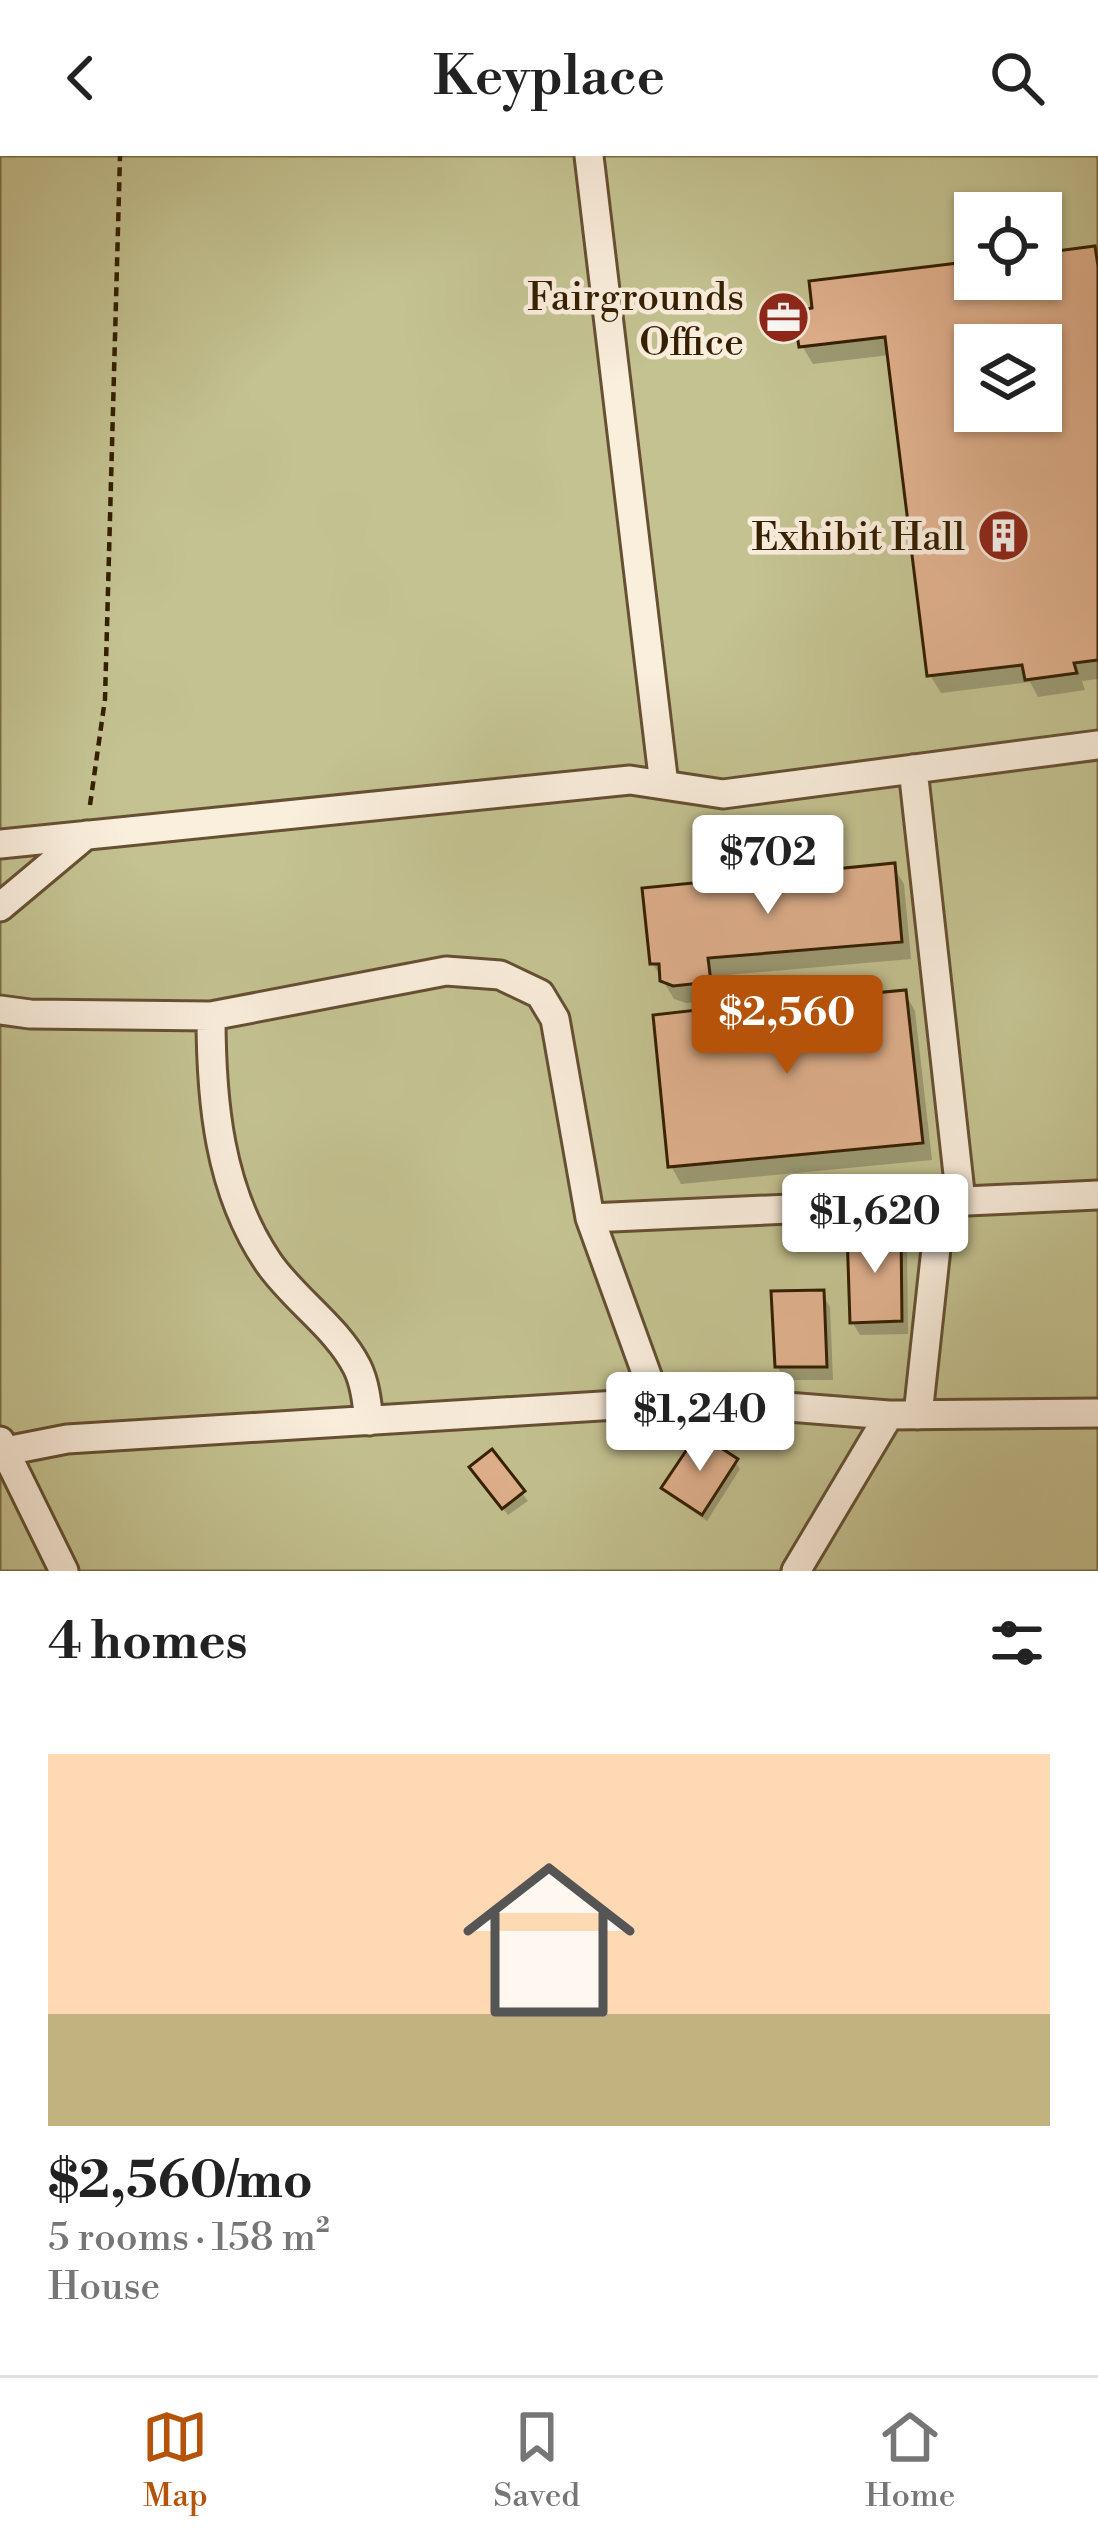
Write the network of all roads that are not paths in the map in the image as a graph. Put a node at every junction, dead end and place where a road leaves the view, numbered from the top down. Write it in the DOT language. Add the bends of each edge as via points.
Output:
graph roads {
  1 [pos="589,156"];
  2 [pos="1098,745"];
  3 [pos="913,770"];
  4 [pos="664,785"];
  5 [pos="86,835"];
  6 [pos="0,844"];
  7 [pos="0,907"];
  8 [pos="0,1010"];
  9 [pos="211,1016"];
  10 [pos="1098,1195"];
  11 [pos="951,1201"];
  12 [pos="590,1218"];
  13 [pos="657,1402"];
  14 [pos="1098,1413"];
  15 [pos="918,1414"];
  16 [pos="889,1415"];
  17 [pos="369,1420"];
  18 [pos="3,1446"];
  19 [pos="64,1571"];
  20 [pos="796,1571"];
  1 -- 4 [label="lane"];
  2 -- 3 [label="lane"];
  3 -- 4 [label="lane" via="723,794"];
  3 -- 11 [label="lane"];
  4 -- 5 [label="lane" via="630,780"];
  5 -- 6 [label="lane"];
  5 -- 7 [label="lane"];
  8 -- 9 [label="lane"];
  9 -- 12 [label="lane" via="446,971 500,975 540,994 555,1019"];
  9 -- 17 [label="lane" via="223,1164 248,1230 359,1370"];
  10 -- 11 [label="lane"];
  11 -- 12 [label="lane"];
  11 -- 15 [label="lane"];
  12 -- 13 [label="lane"];
  13 -- 16 [label="lane"];
  13 -- 17 [label="lane"];
  14 -- 15 [label="lane"];
  15 -- 16 [label="lane"];
  16 -- 20 [label="lane"];
  17 -- 18 [label="lane"];
  18 -- 19 [label="lane"];
}
